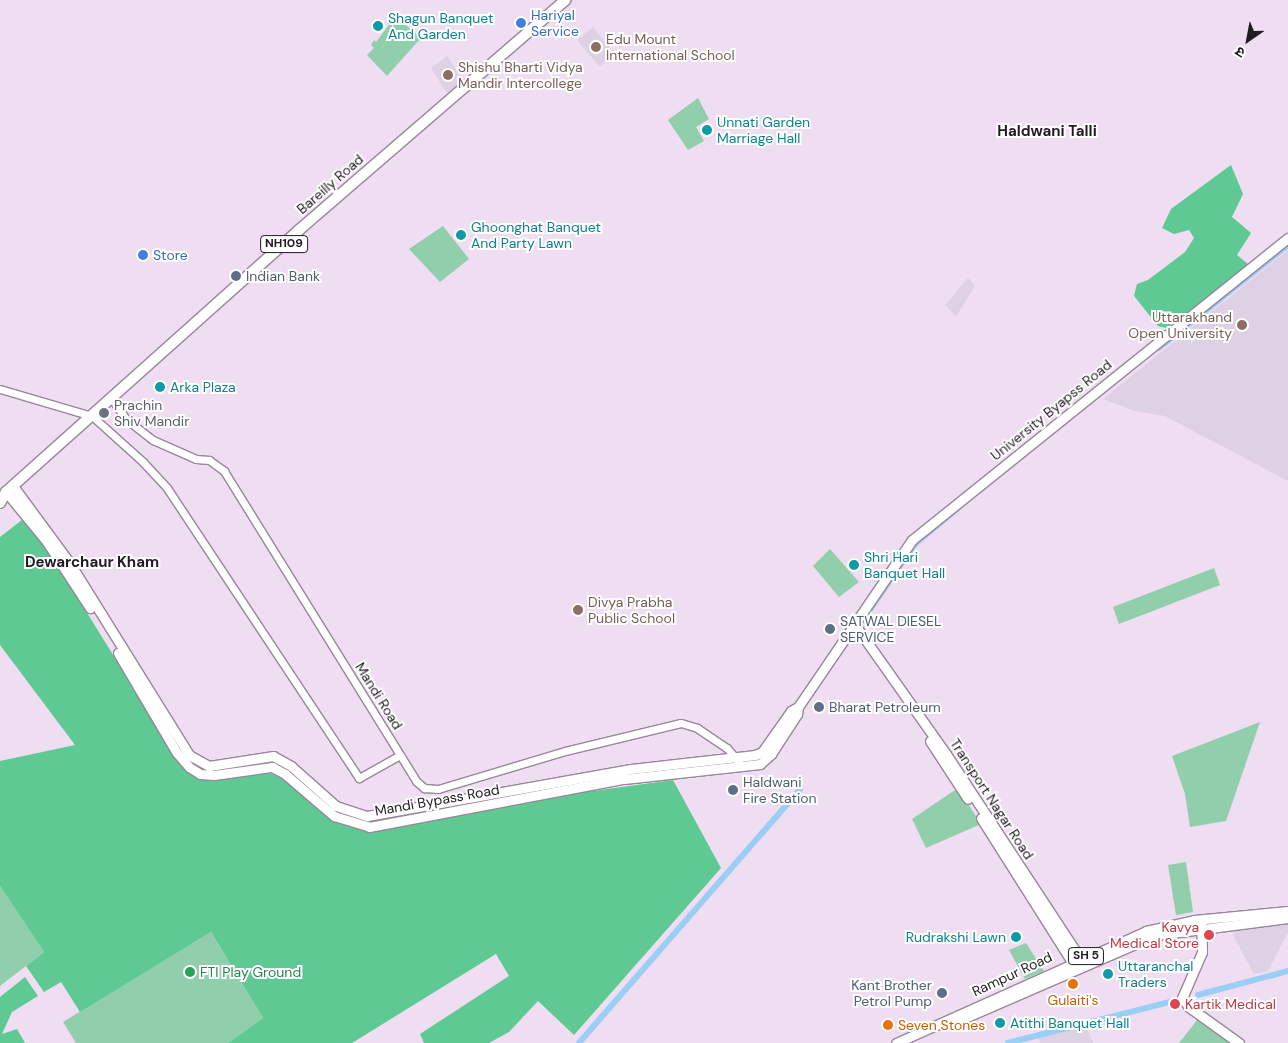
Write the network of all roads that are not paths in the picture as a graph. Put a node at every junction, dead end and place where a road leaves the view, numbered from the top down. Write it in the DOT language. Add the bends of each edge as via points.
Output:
graph roads {
  1 [pos="565,0"];
  2 [pos="1288,238"];
  3 [pos="0,389"];
  4 [pos="112,399"];
  5 [pos="92,416"];
  6 [pos="5,494"];
  7 [pos="855,625"];
  8 [pos="798,707"];
  9 [pos="717,744"];
  10 [pos="400,754"];
  11 [pos="734,756"];
  12 [pos="722,757"];
  13 [pos="742,766"];
  14 [pos="728,768"];
  15 [pos="1288,911"];
  16 [pos="1288,918"];
  17 [pos="1201,923"];
  18 [pos="1078,963"];
  19 [pos="896,1043"];
  20 [pos="906,1043"];
  21 [pos="1239,1043"];
  1 -- 4 [label="highway, Bareilly Road / NH109" via="362,174"];
  2 -- 7 [label="main road, University Byapss Road" via="920,533"];
  3 -- 5 [label="street"];
  4 -- 5 [label="highway, Bareilly Road / NH109"];
  4 -- 10 [label="street, Mandi Road" via="126,419 153,440 196,459 209,460 224,471"];
  5 -- 6 [label="highway, Bareilly Road / NH109"];
  5 -- 10 [label="street" via="131,449 167,488 359,778"];
  6 -- 12 [label="main road, Mandi Bypass Road" via="69,562 189,755 208,766 273,756 291,766 336,806 367,816 631,769"];
  6 -- 14 [label="main road, Mandi Bypass Road" via="47,542 92,610 177,753 200,774 272,767 285,774 334,816 369,827 570,788"];
  7 -- 8 [label="main road, Mandi Bypass Road"];
  7 -- 18 [label="main road, Transport Nagar Road"];
  8 -- 11 [label="main road, Mandi Bypass Road" via="791,711 762,752"];
  8 -- 13 [label="main road, Mandi Bypass Road" via="797,714 767,759 760,764"];
  9 -- 10 [label="street, Mandi Road" via="690,725 669,724 431,789 416,781"];
  9 -- 11 [label="street, Mandi Road"];
  9 -- 12 [label="street"];
  11 -- 12 [label="main road, Mandi Bypass Road"];
  11 -- 13 [label="street, Mandi Road"];
  12 -- 14 [label="street"];
  13 -- 14 [label="main road, Mandi Bypass Road"];
  15 -- 17 [label="main road"];
  16 -- 17 [label="main road"];
  17 -- 18 [label="main road, Rampur Road / SH 5" via="1147,934"];
  17 -- 21 [label="main road" via="1202,952 1182,998 1189,1007"];
  18 -- 19 [label="main road, Rampur Road / SH 5"];
  18 -- 20 [label="main road"];
}
